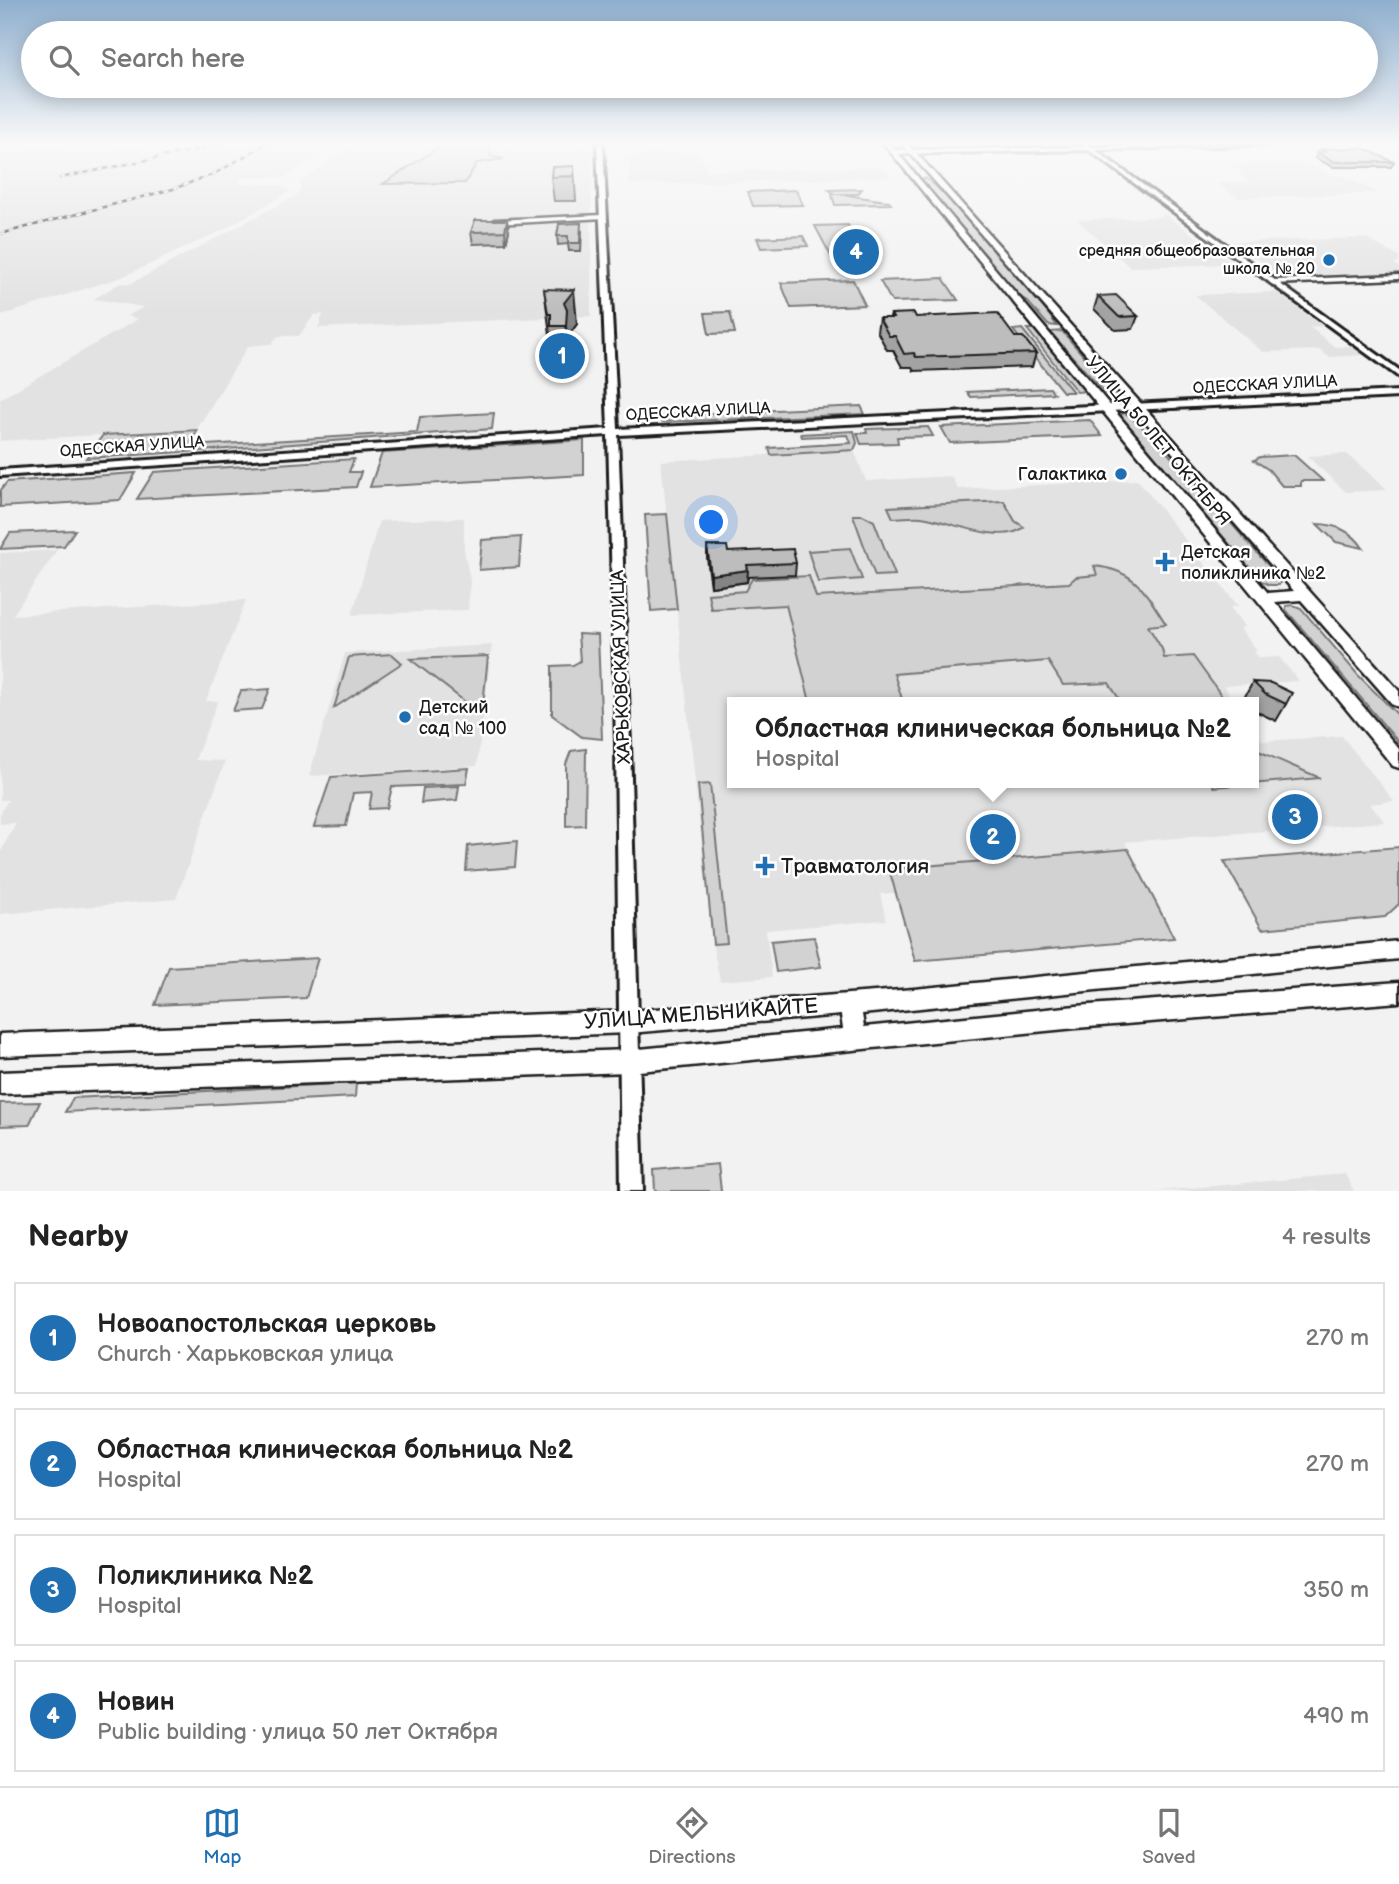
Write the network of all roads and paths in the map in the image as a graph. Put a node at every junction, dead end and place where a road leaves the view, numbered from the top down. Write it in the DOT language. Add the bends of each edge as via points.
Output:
graph roads {
  1 [pos="602,200"];
  2 [pos="932,200"];
  3 [pos="955,200"];
  4 [pos="1159,200"];
  5 [pos="602,217"];
  6 [pos="490,222"];
  7 [pos="1399,277"];
  8 [pos="1272,282"];
  9 [pos="1064,324"];
  10 [pos="1037,326"];
  11 [pos="1399,374"];
  12 [pos="1399,394"];
  13 [pos="1136,407"];
  14 [pos="1105,408"];
  15 [pos="613,432"];
  16 [pos="0,473"];
  17 [pos="1305,596"];
  18 [pos="1263,598"];
  19 [pos="1399,701"];
  20 [pos="1399,761"];
  21 [pos="1399,950"];
  22 [pos="1399,992"];
  23 [pos="849,1003"];
  24 [pos="629,1021"];
  25 [pos="856,1040"];
  26 [pos="0,1045"];
  27 [pos="629,1061"];
  28 [pos="0,1083"];
  29 [pos="632,1191"];
  1 -- 5 [label="street, ХАРЬКОВСКАЯ УЛИЦА"];
  2 -- 10 [label="main road, УЛИЦА 50 ЛЕТ ОКТЯБРЯ"];
  3 -- 9 [label="main road, УЛИЦА 50 ЛЕТ ОКТЯБРЯ"];
  4 -- 8 [label="street"];
  5 -- 6 [label="street"];
  5 -- 15 [label="street, ХАРЬКОВСКАЯ УЛИЦА"];
  7 -- 8 [label="street"];
  8 -- 11 [label="street"];
  9 -- 10 [label="main road" via="1054,330"];
  9 -- 13 [label="main road, УЛИЦА 50 ЛЕТ ОКТЯБРЯ"];
  10 -- 14 [label="main road, УЛИЦА 50 ЛЕТ ОКТЯБРЯ"];
  12 -- 13 [label="street, ОДЕССКАЯ УЛИЦА"];
  13 -- 14 [label="street, ОДЕССКАЯ УЛИЦА"];
  13 -- 17 [label="main road, УЛИЦА 50 ЛЕТ ОКТЯБРЯ"];
  14 -- 15 [label="street, ОДЕССКАЯ УЛИЦА"];
  14 -- 18 [label="main road, УЛИЦА 50 ЛЕТ ОКТЯБРЯ"];
  15 -- 16 [label="street, ОДЕССКАЯ УЛИЦА"];
  15 -- 24 [label="street, ХАРЬКОВСКАЯ УЛИЦА"];
  17 -- 18 [label="main road"];
  17 -- 19 [label="main road, УЛИЦА 50 ЛЕТ ОКТЯБРЯ"];
  18 -- 20 [label="main road, УЛИЦА 50 ЛЕТ ОКТЯБРЯ"];
  21 -- 23 [label="main road, УЛИЦА МЕЛЬНИКАЙТЕ"];
  22 -- 25 [label="main road, УЛИЦА МЕЛЬНИКАЙТЕ" via="1076,1017"];
  23 -- 24 [label="main road, УЛИЦА МЕЛЬНИКАЙТЕ"];
  23 -- 25 [label="main road"];
  24 -- 26 [label="main road, УЛИЦА МЕЛЬНИКАЙТЕ"];
  24 -- 27 [label="street, ХАРЬКОВСКАЯ УЛИЦА"];
  25 -- 27 [label="main road, УЛИЦА МЕЛЬНИКАЙТЕ"];
  27 -- 28 [label="main road, УЛИЦА МЕЛЬНИКАЙТЕ"];
  27 -- 29 [label="street, ХАРЬКОВСКАЯ УЛИЦА"];
}
